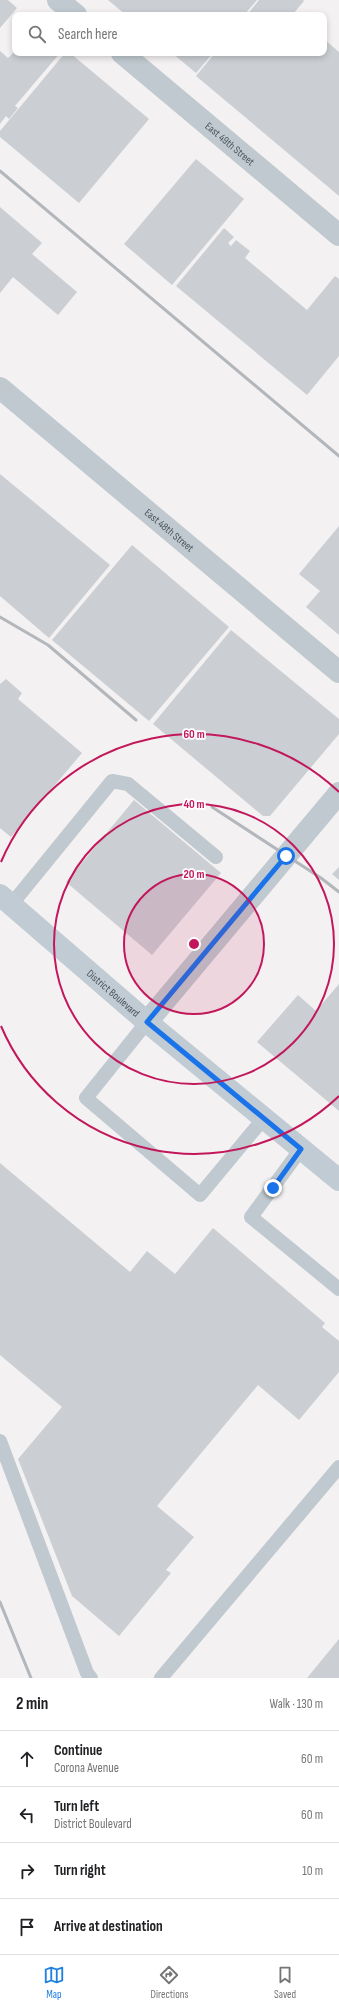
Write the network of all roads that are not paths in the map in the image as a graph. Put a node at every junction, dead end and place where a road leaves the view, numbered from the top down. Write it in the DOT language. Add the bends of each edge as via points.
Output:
graph roads {
  1 [pos="58,0"];
  2 [pos="72,12"];
  3 [pos="126,56"];
  4 [pos="339,235"];
  5 [pos="0,388"];
  6 [pos="339,672"];
  7 [pos="339,793"];
  8 [pos="216,857"];
  9 [pos="5,900"];
  10 [pos="147,1022"];
  11 [pos="264,1118"];
  12 [pos="301,1149"];
  13 [pos="339,1180"];
  14 [pos="339,1289"];
  15 [pos="0,1441"];
  16 [pos="339,1467"];
  17 [pos="91,1678"];
  18 [pos="161,1678"];
  1 -- 2 [label="street"];
  3 -- 4 [label="street, East 49th Street"];
  5 -- 6 [label="street, East 48th Street"];
  7 -- 10 [label="street"];
  8 -- 9 [label="lane" via="128,784 112,781"];
  9 -- 10 [label="main road, District Boulevard"];
  10 -- 11 [label="main road, District Boulevard"];
  10 -- 11 [label="lane" via="86,1098 200,1195"];
  11 -- 12 [label="main road, District Boulevard"];
  12 -- 13 [label="main road, District Boulevard"];
  12 -- 14 [label="lane" via="251,1217"];
  15 -- 17 [label="lane"];
  16 -- 18 [label="lane"];
}
